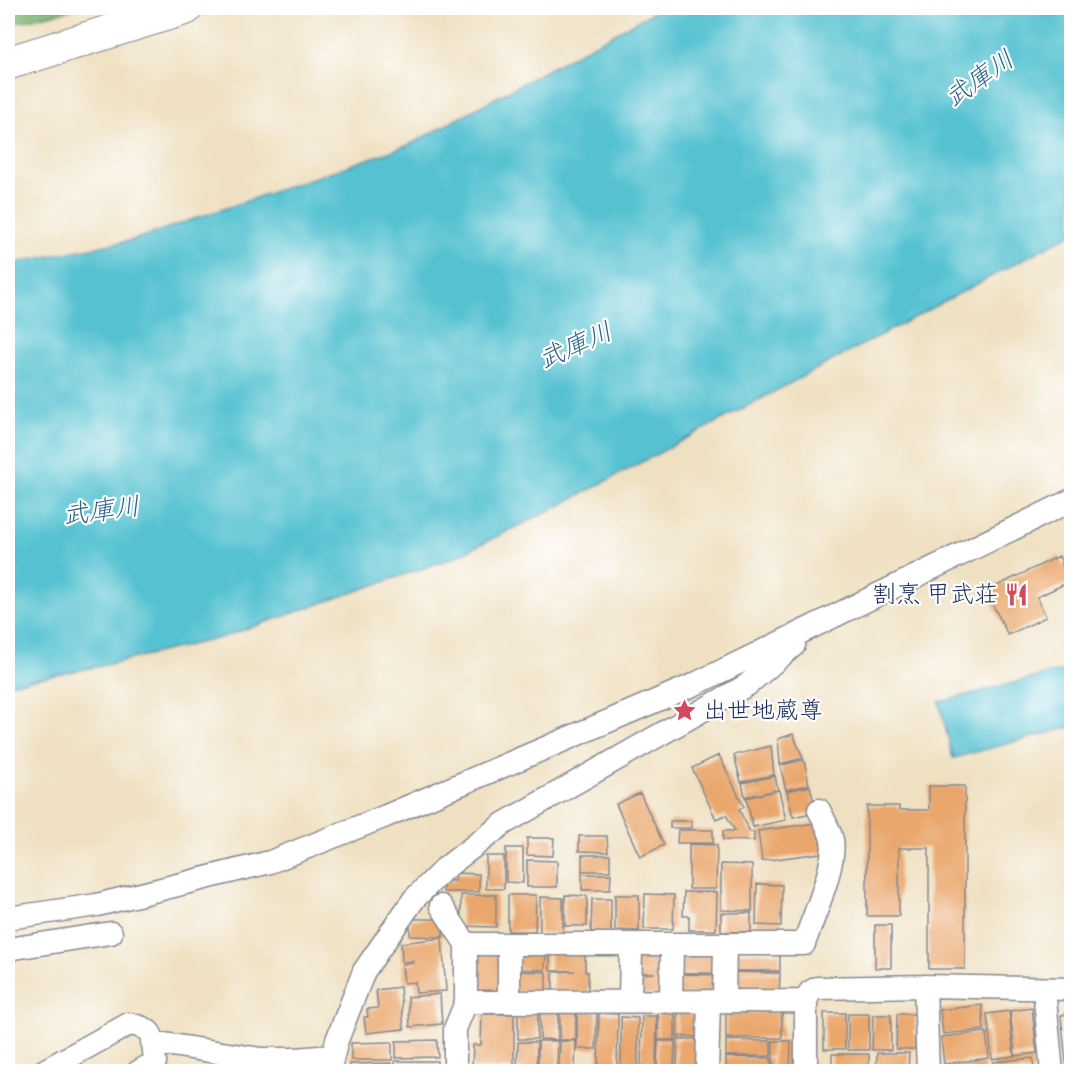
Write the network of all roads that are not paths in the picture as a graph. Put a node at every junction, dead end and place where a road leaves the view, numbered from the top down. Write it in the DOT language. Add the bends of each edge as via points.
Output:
graph roads {
  1 [pos="186,8"];
  2 [pos="8,63"];
  3 [pos="1071,500"];
  4 [pos="791,638"];
  5 [pos="819,810"];
  6 [pos="441,906"];
  7 [pos="8,918"];
  8 [pos="111,933"];
  9 [pos="466,944"];
  10 [pos="509,944"];
  11 [pos="631,944"];
  12 [pos="672,944"];
  13 [pos="725,944"];
  14 [pos="8,949"];
  15 [pos="926,986"];
  16 [pos="1044,989"];
  17 [pos="1071,989"];
  18 [pos="806,1001"];
  19 [pos="466,1002"];
  20 [pos="509,1002"];
  21 [pos="630,1002"];
  22 [pos="671,1002"];
  23 [pos="717,1002"];
  24 [pos="152,1042"];
  25 [pos="330,1064"];
  26 [pos="42,1071"];
  27 [pos="138,1071"];
  28 [pos="455,1071"];
  29 [pos="707,1071"];
  30 [pos="806,1071"];
  31 [pos="928,1071"];
  32 [pos="1052,1071"];
  1 -- 2 [label="street"];
  3 -- 4 [label="street"];
  4 -- 7 [label="street" via="693,685 270,862 97,905"];
  4 -- 25 [label="street" via="794,645 747,685 503,824 444,869 414,899 364,971"];
  5 -- 13 [label="street" via="833,841 832,852 826,883 804,944"];
  6 -- 9 [label="street"];
  8 -- 14 [label="street"];
  9 -- 10 [label="street"];
  9 -- 19 [label="street"];
  10 -- 11 [label="street"];
  10 -- 20 [label="street"];
  11 -- 12 [label="street"];
  11 -- 21 [label="street"];
  12 -- 13 [label="street"];
  12 -- 22 [label="street"];
  13 -- 23 [label="street"];
  15 -- 16 [label="street"];
  15 -- 18 [label="street" via="817,988"];
  15 -- 31 [label="street"];
  16 -- 17 [label="street"];
  16 -- 32 [label="street"];
  18 -- 23 [label="street"];
  18 -- 30 [label="street"];
  19 -- 20 [label="street"];
  19 -- 28 [label="street" via="455,1029"];
  20 -- 21 [label="street"];
  21 -- 22 [label="street"];
  22 -- 23 [label="street"];
  23 -- 29 [label="street"];
  24 -- 25 [label="street" via="261,1059"];
  24 -- 26 [label="street" via="144,1027 129,1024"];
  24 -- 27 [label="street" via="155,1062"];
}
